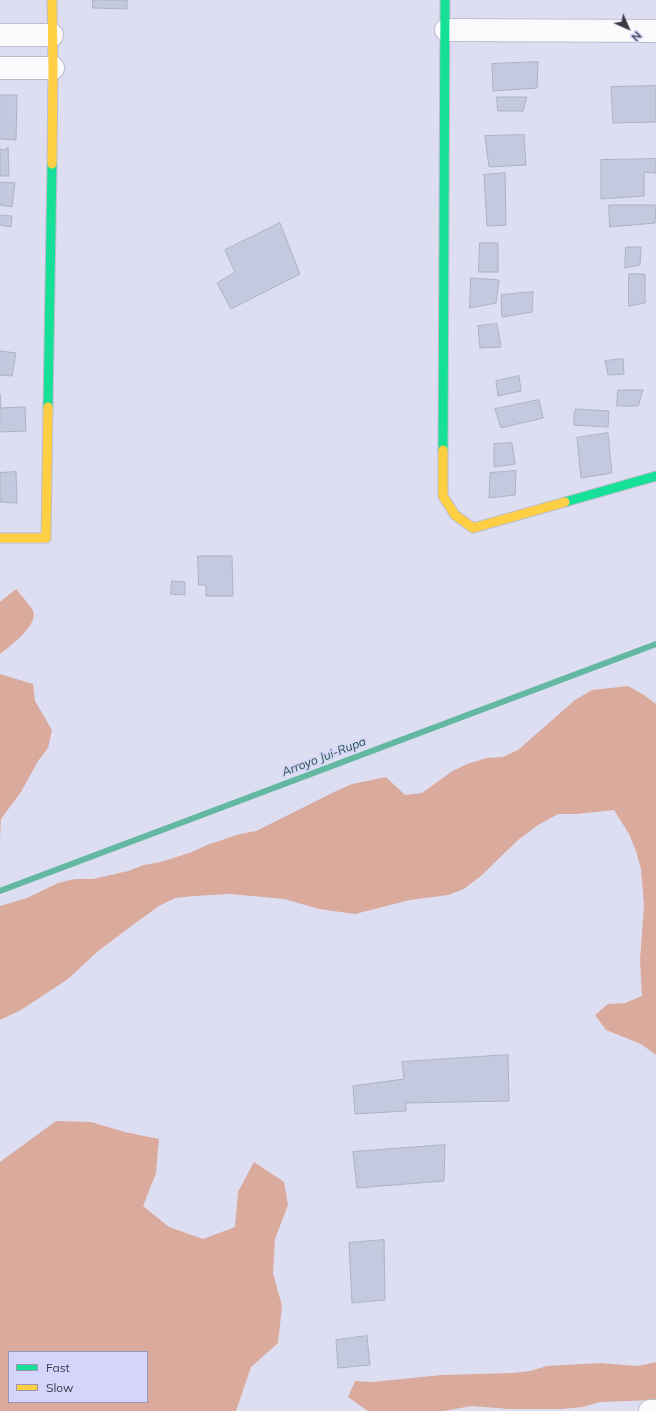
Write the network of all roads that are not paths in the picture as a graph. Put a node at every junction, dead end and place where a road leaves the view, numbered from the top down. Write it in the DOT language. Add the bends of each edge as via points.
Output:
graph roads {
  1 [pos="52,0"];
  2 [pos="445,0"];
  3 [pos="446,30"];
  4 [pos="656,31"];
  5 [pos="0,35"];
  6 [pos="52,35"];
  7 [pos="0,68"];
  8 [pos="53,68"];
  9 [pos="656,476"];
  10 [pos="0,538"];
  11 [pos="650,1411"];
  12 [pos="656,1411"];
  1 -- 6 [label="street"];
  2 -- 3 [label="street"];
  3 -- 4 [label="street"];
  3 -- 9 [label="street" via="443,496 449,509 473,528"];
  5 -- 6 [label="street"];
  6 -- 8 [label="street"];
  7 -- 8 [label="street"];
  8 -- 10 [label="street" via="46,538"];
  11 -- 12 [label="street"];
}
